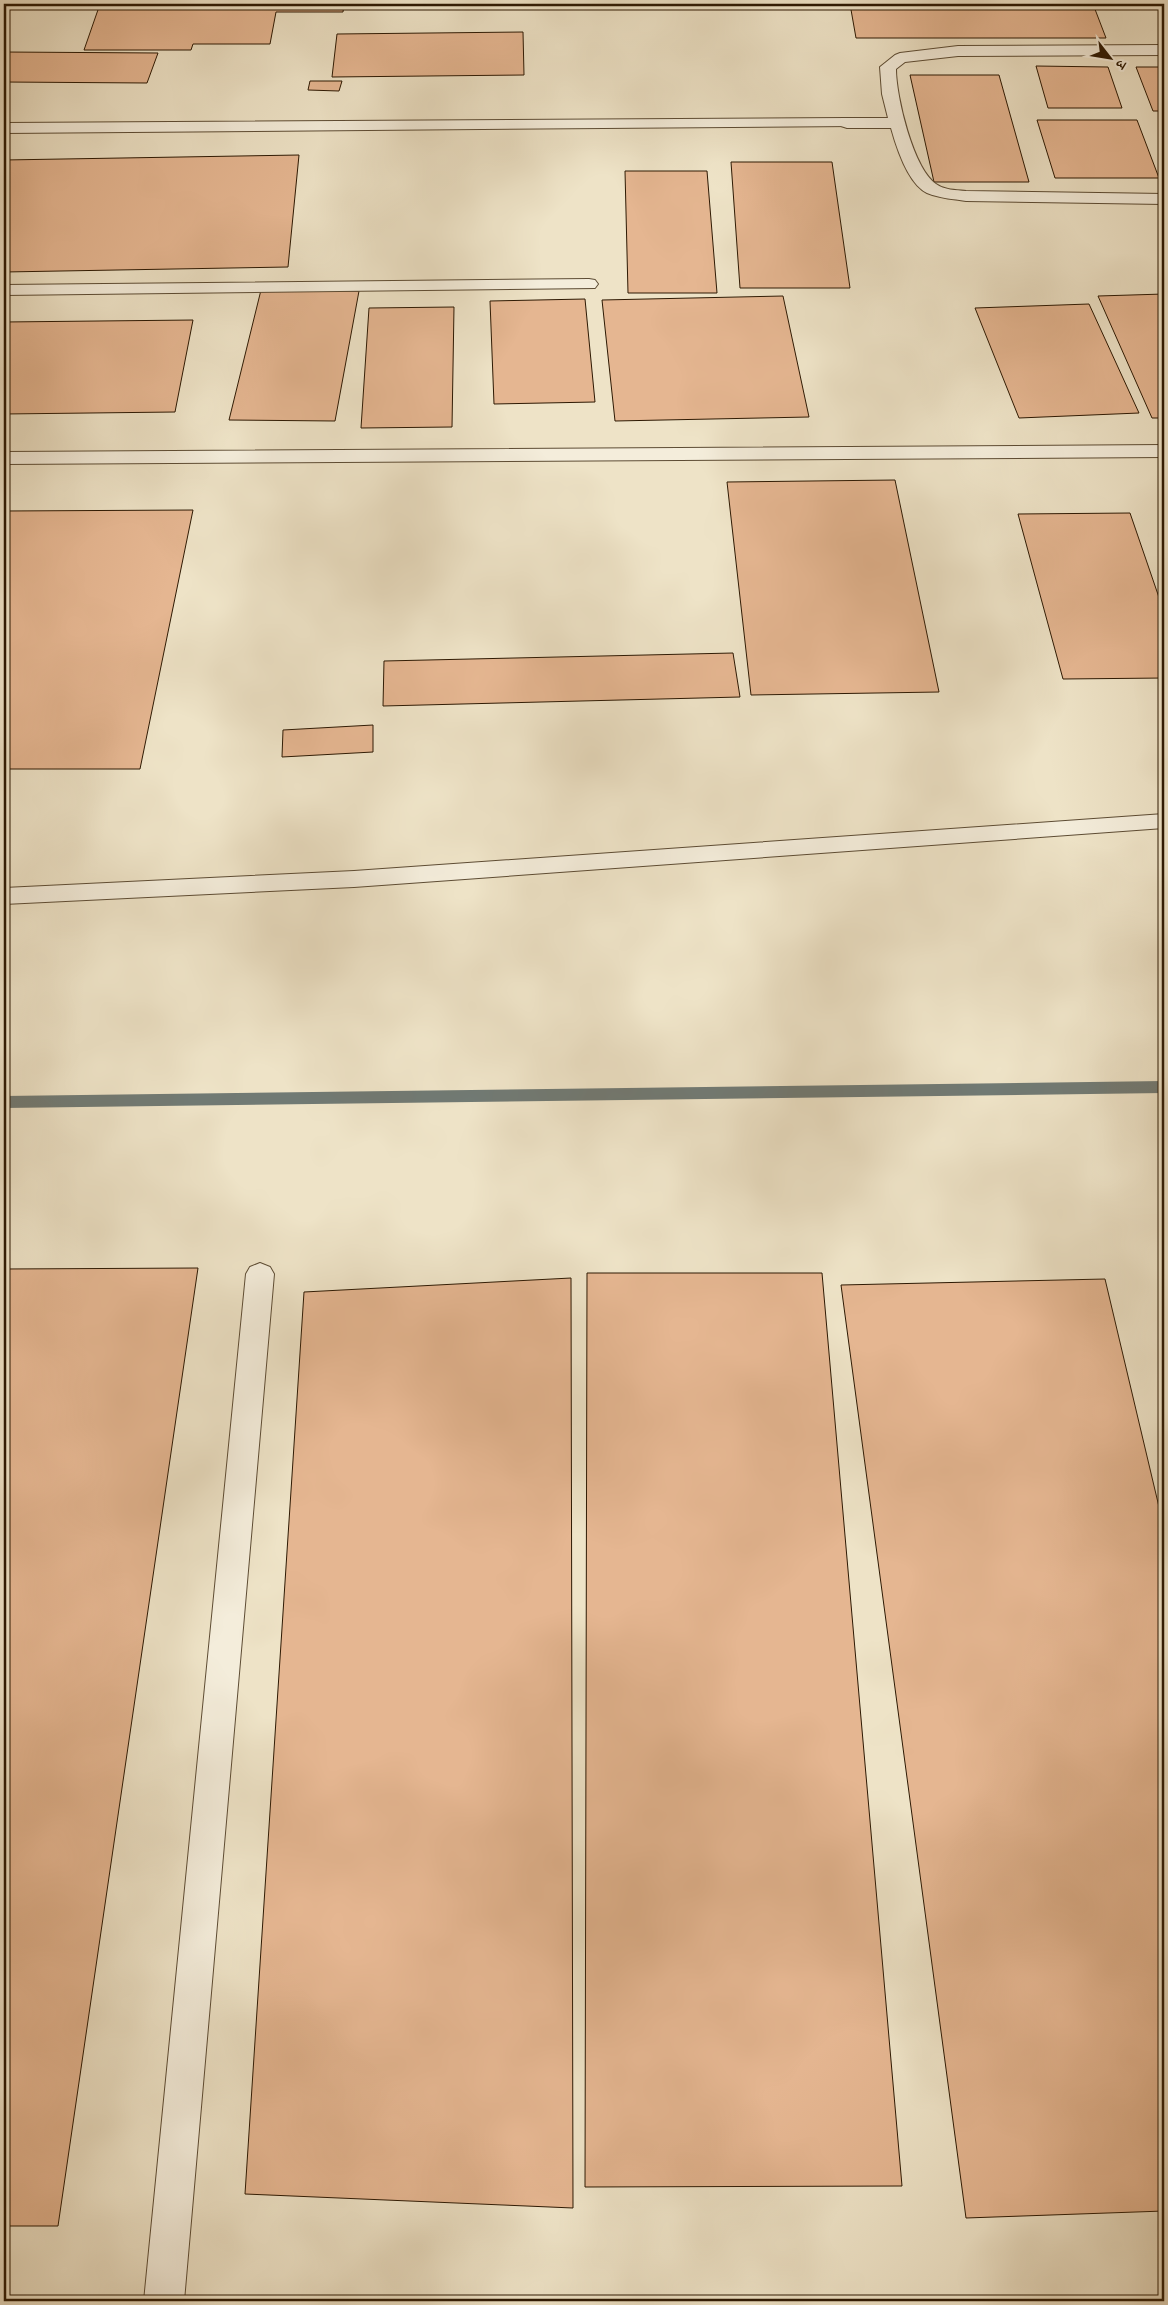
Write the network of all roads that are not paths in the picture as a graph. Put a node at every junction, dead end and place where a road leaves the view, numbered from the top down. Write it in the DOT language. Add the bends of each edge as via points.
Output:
graph roads {
  1 [pos="1164,50"];
  2 [pos="897,123"];
  3 [pos="4,128"];
  4 [pos="1164,199"];
  5 [pos="589,284"];
  6 [pos="4,290"];
  7 [pos="1164,451"];
  8 [pos="4,458"];
  9 [pos="1164,821"];
  10 [pos="4,896"];
  11 [pos="260,1274"];
  12 [pos="164,2301"];
  1 -- 2 [label="street" via="958,51 900,58 888,67 887,80"];
  2 -- 3 [label="street"];
  2 -- 4 [label="street" via="917,176 929,187 945,193"];
  5 -- 6 [label="street"];
  7 -- 8 [label="street"];
  9 -- 10 [label="street" via="354,879"];
  11 -- 12 [label="street"];
}
